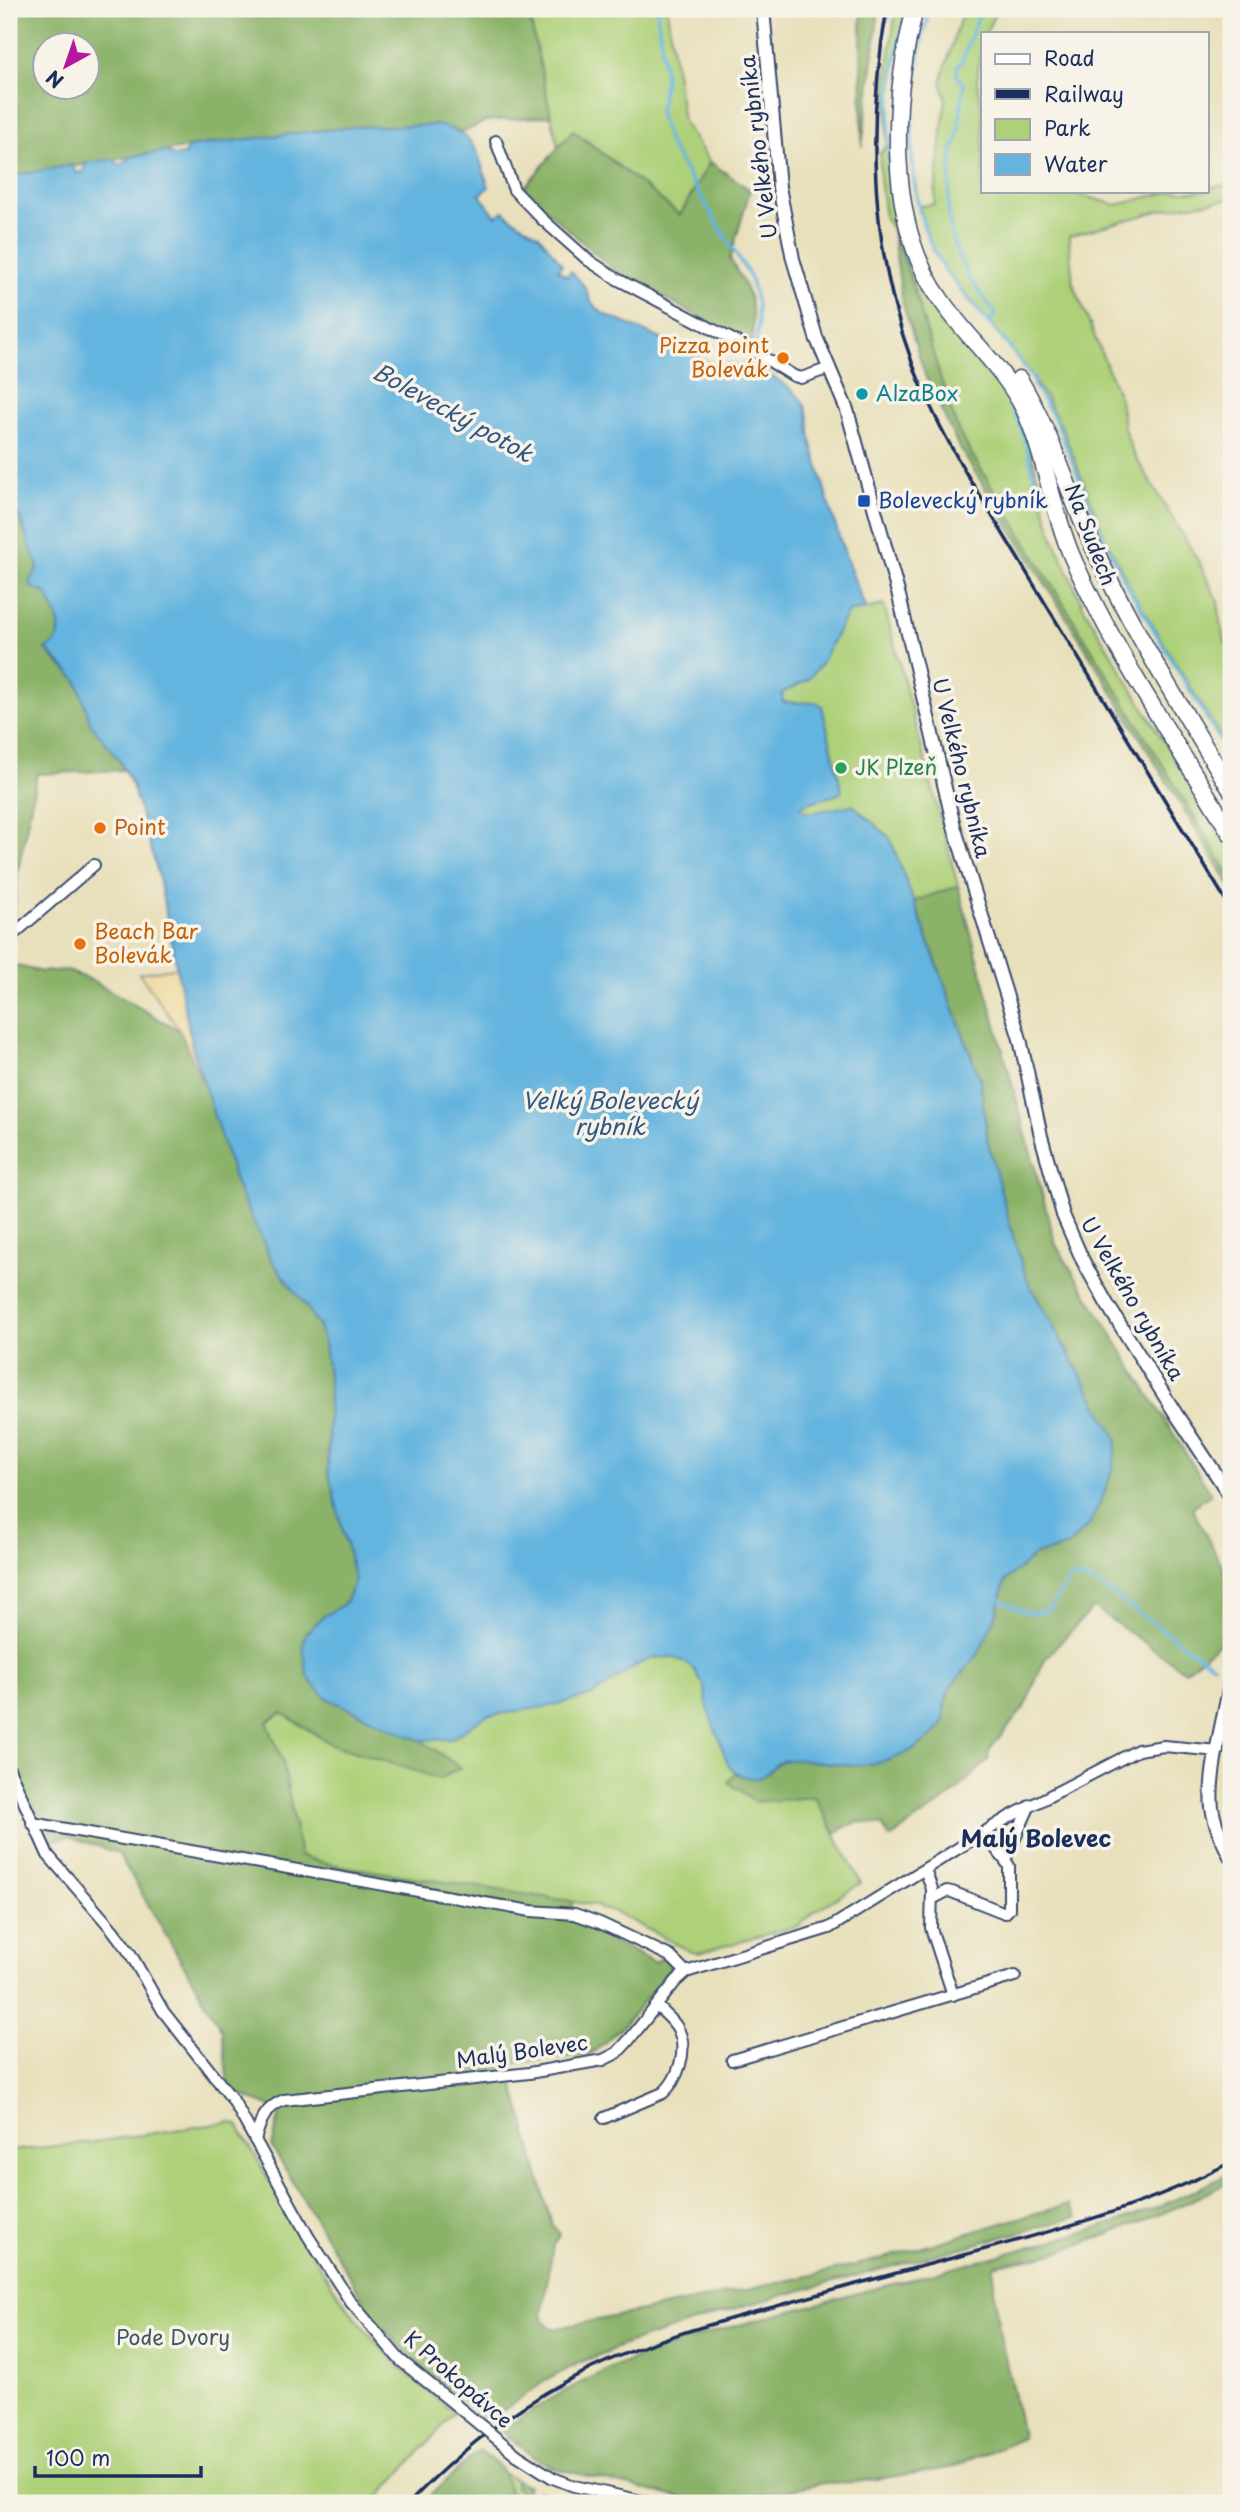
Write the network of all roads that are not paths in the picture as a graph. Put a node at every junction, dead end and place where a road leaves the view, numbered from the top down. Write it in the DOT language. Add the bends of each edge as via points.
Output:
graph roads {
  1 [pos="763,9"];
  2 [pos="915,9"];
  3 [pos="496,141"];
  4 [pos="916,252"];
  5 [pos="826,369"];
  6 [pos="1231,790"];
  7 [pos="1231,834"];
  8 [pos="94,865"];
  9 [pos="9,938"];
  10 [pos="1231,1497"];
  11 [pos="1231,1679"];
  12 [pos="1218,1751"];
  13 [pos="9,1769"];
  14 [pos="1030,1805"];
  15 [pos="32,1823"];
  16 [pos="983,1833"];
  17 [pos="1231,1858"];
  18 [pos="1005,1860"];
  19 [pos="925,1869"];
  20 [pos="932,1899"];
  21 [pos="686,1972"];
  22 [pos="1015,1976"];
  23 [pos="953,1995"];
  24 [pos="657,2006"];
  25 [pos="732,2060"];
  26 [pos="604,2118"];
  27 [pos="256,2140"];
  28 [pos="651,2503"];
  1 -- 5 [label="street, U Velkého rybníka" via="781,204"];
  2 -- 4 [label="main road, Na Sudech" via="901,85 899,147 904,206"];
  3 -- 5 [label="street" via="514,190 588,260 794,376"];
  4 -- 6 [label="main road, Na Sudech" via="1007,362 1030,397 1108,576"];
  4 -- 7 [label="main road, Na Sudech" via="939,299 1016,395 1090,595"];
  5 -- 10 [label="street, U Velkého rybníka" via="847,410 899,596 954,826 1020,1039 1063,1215 1107,1304"];
  8 -- 9 [label="street"];
  11 -- 12 [label="street"];
  12 -- 14 [label="street" via="1164,1745 1138,1750"];
  12 -- 17 [label="street" via="1212,1806"];
  13 -- 15 [label="street"];
  14 -- 16 [label="street"];
  14 -- 18 [label="street"];
  15 -- 21 [label="street" via="531,1912 575,1914 670,1956"];
  15 -- 27 [label="street" via="48,1855 124,1945 163,2011 233,2100"];
  16 -- 18 [label="street"];
  16 -- 19 [label="street"];
  18 -- 20 [label="street" via="1009,1909 1005,1913 953,1892"];
  19 -- 20 [label="street"];
  19 -- 21 [label="street" via="829,1928"];
  20 -- 23 [label="street" via="931,1928"];
  21 -- 24 [label="street, Malý Bolevec"];
  22 -- 23 [label="street"];
  23 -- 25 [label="street"];
  24 -- 26 [label="street" via="680,2032 677,2073 663,2094"];
  24 -- 27 [label="street, Malý Bolevec" via="617,2053 603,2060 528,2073 284,2100 264,2116"];
  27 -- 28 [label="street, K Prokopávce, bridge" via="350,2301 400,2360 517,2455 553,2478"];
}
